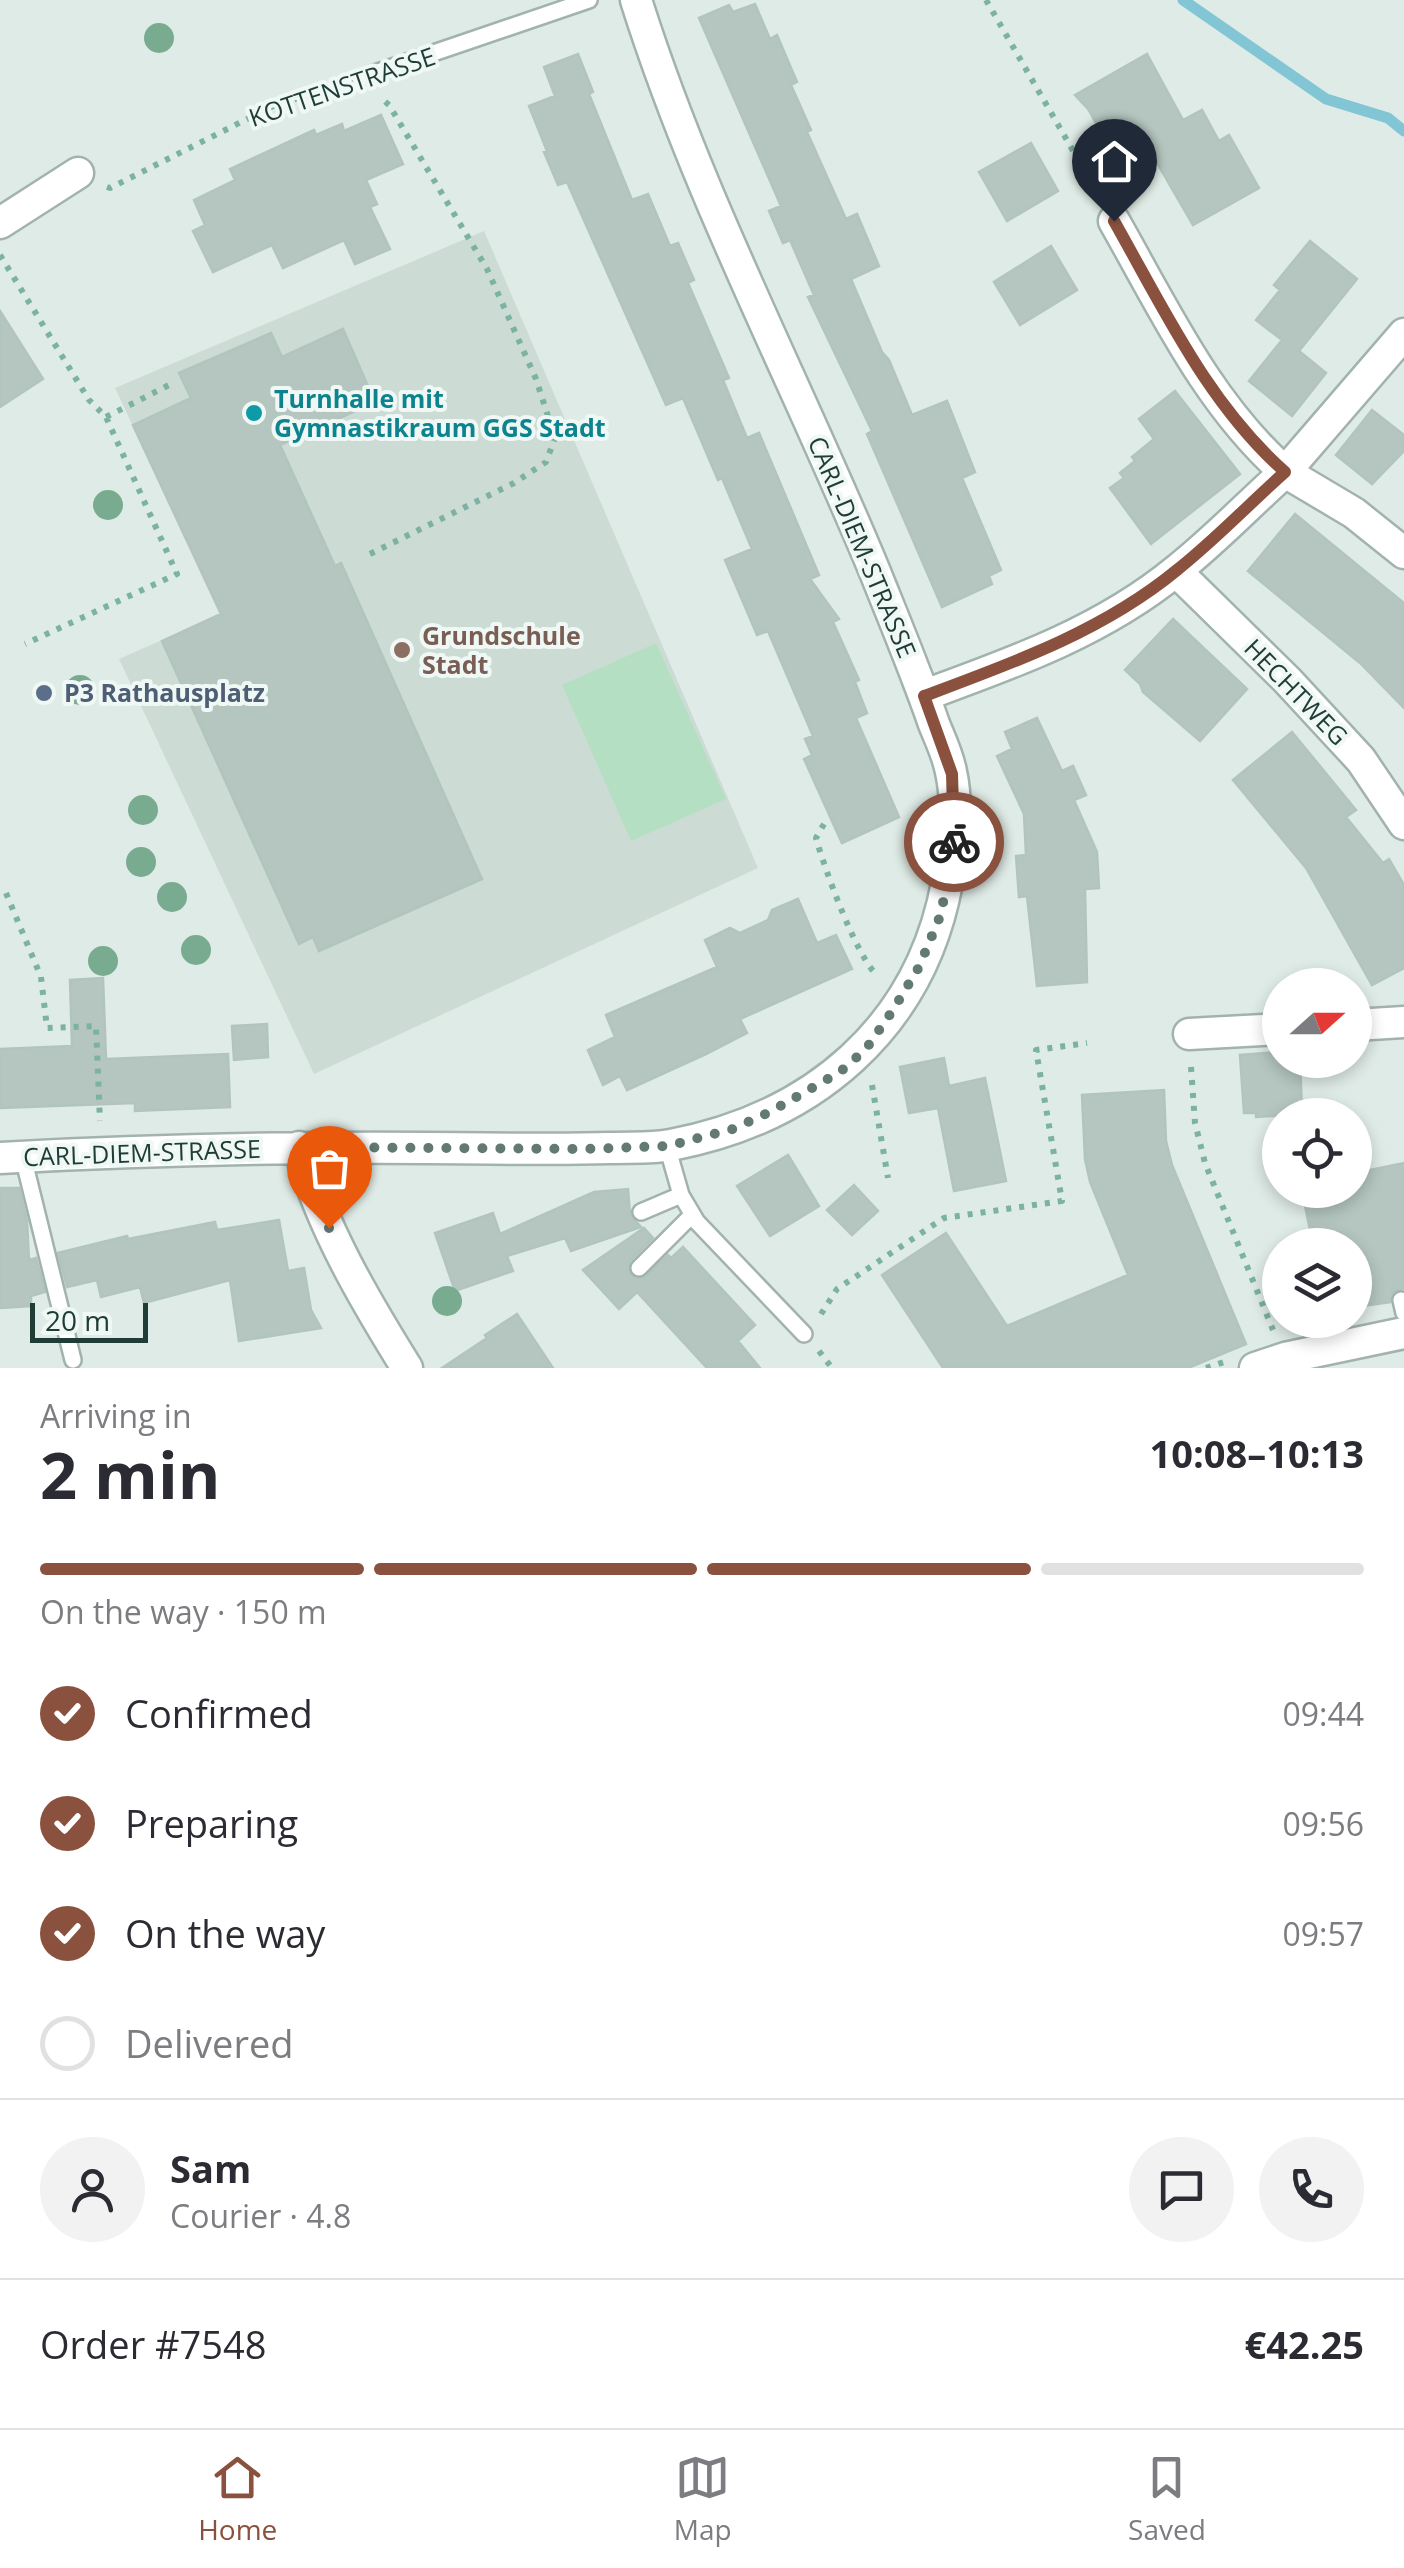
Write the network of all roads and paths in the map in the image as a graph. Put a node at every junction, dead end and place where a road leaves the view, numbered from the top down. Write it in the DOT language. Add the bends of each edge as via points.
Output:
graph roads {
  1 [pos="589,0"];
  2 [pos="636,0"];
  3 [pos="986,0"];
  4 [pos="360,78"];
  5 [pos="78,174"];
  6 [pos="1114,221"];
  7 [pos="0,223"];
  8 [pos="0,255"];
  9 [pos="1404,334"];
  10 [pos="169,385"];
  11 [pos="106,417"];
  12 [pos="1285,472"];
  13 [pos="1404,552"];
  14 [pos="370,554"];
  15 [pos="1176,571"];
  16 [pos="24,644"];
  17 [pos="924,696"];
  18 [pos="824,824"];
  19 [pos="1404,824"];
  20 [pos="6,893"];
  21 [pos="882,980"];
  22 [pos="1404,1022"];
  23 [pos="1372,1024"];
  24 [pos="1262,1030"];
  25 [pos="1188,1034"];
  26 [pos="1088,1044"];
  27 [pos="866,1049"];
  28 [pos="668,1146"];
  29 [pos="299,1147"];
  30 [pos="101,1152"];
  31 [pos="12,1158"];
  32 [pos="888,1178"];
  33 [pos="681,1194"];
  34 [pos="641,1212"];
  35 [pos="692,1215"];
  36 [pos="640,1268"];
  37 [pos="1260,1298"];
  38 [pos="1404,1333"];
  39 [pos="804,1334"];
  40 [pos="73,1360"];
  41 [pos="407,1368"];
  42 [pos="1255,1368"];
  1 -- 4 [label="lane, KOTTENSTRASSE"];
  2 -- 17 [label="street, CARL-DIEM-STRASSE" via="661,80"];
  3 -- 6 [label="path"];
  4 -- 5 [label="path, KOTTENSTRASSE" via="270,107 110,188"];
  4 -- 14 [label="path" via="388,105 487,270 555,438 546,462 514,483"];
  5 -- 7 [label="street"];
  6 -- 12 [label="street" via="1225,410"];
  8 -- 11 [label="path"];
  9 -- 12 [label="street"];
  10 -- 11 [label="path"];
  11 -- 16 [label="path" via="177,574"];
  12 -- 13 [label="street"];
  12 -- 15 [label="street"];
  15 -- 17 [label="street" via="1052,648"];
  15 -- 19 [label="street, HECHTWEG" via="1360,760"];
  17 -- 27 [label="street, CARL-DIEM-STRASSE" via="952,774 954,846 941,914 919,967"];
  18 -- 21 [label="path" via="816,838 823,864 857,947"];
  20 -- 30 [label="path" via="42,978 47,1028 96,1026"];
  22 -- 23 [label="street"];
  24 -- 25 [label="street"];
  25 -- 37 [label="path" via="1205,1163"];
  26 -- 39 [label="path" via="1036,1050 1062,1201 944,1218 838,1289"];
  27 -- 28 [label="street, CARL-DIEM-STRASSE" via="770,1112"];
  27 -- 32 [label="path"];
  28 -- 29 [label="street, CARL-DIEM-STRASSE"];
  28 -- 33 [label="lane"];
  29 -- 30 [label="street, CARL-DIEM-STRASSE"];
  29 -- 41 [label="street" via="329,1228"];
  30 -- 31 [label="street, CARL-DIEM-STRASSE"];
  31 -- 40 [label="lane"];
  33 -- 34 [label="lane"];
  33 -- 35 [label="lane"];
  35 -- 36 [label="lane"];
  35 -- 39 [label="lane"];
  38 -- 42 [label="street"];
}
